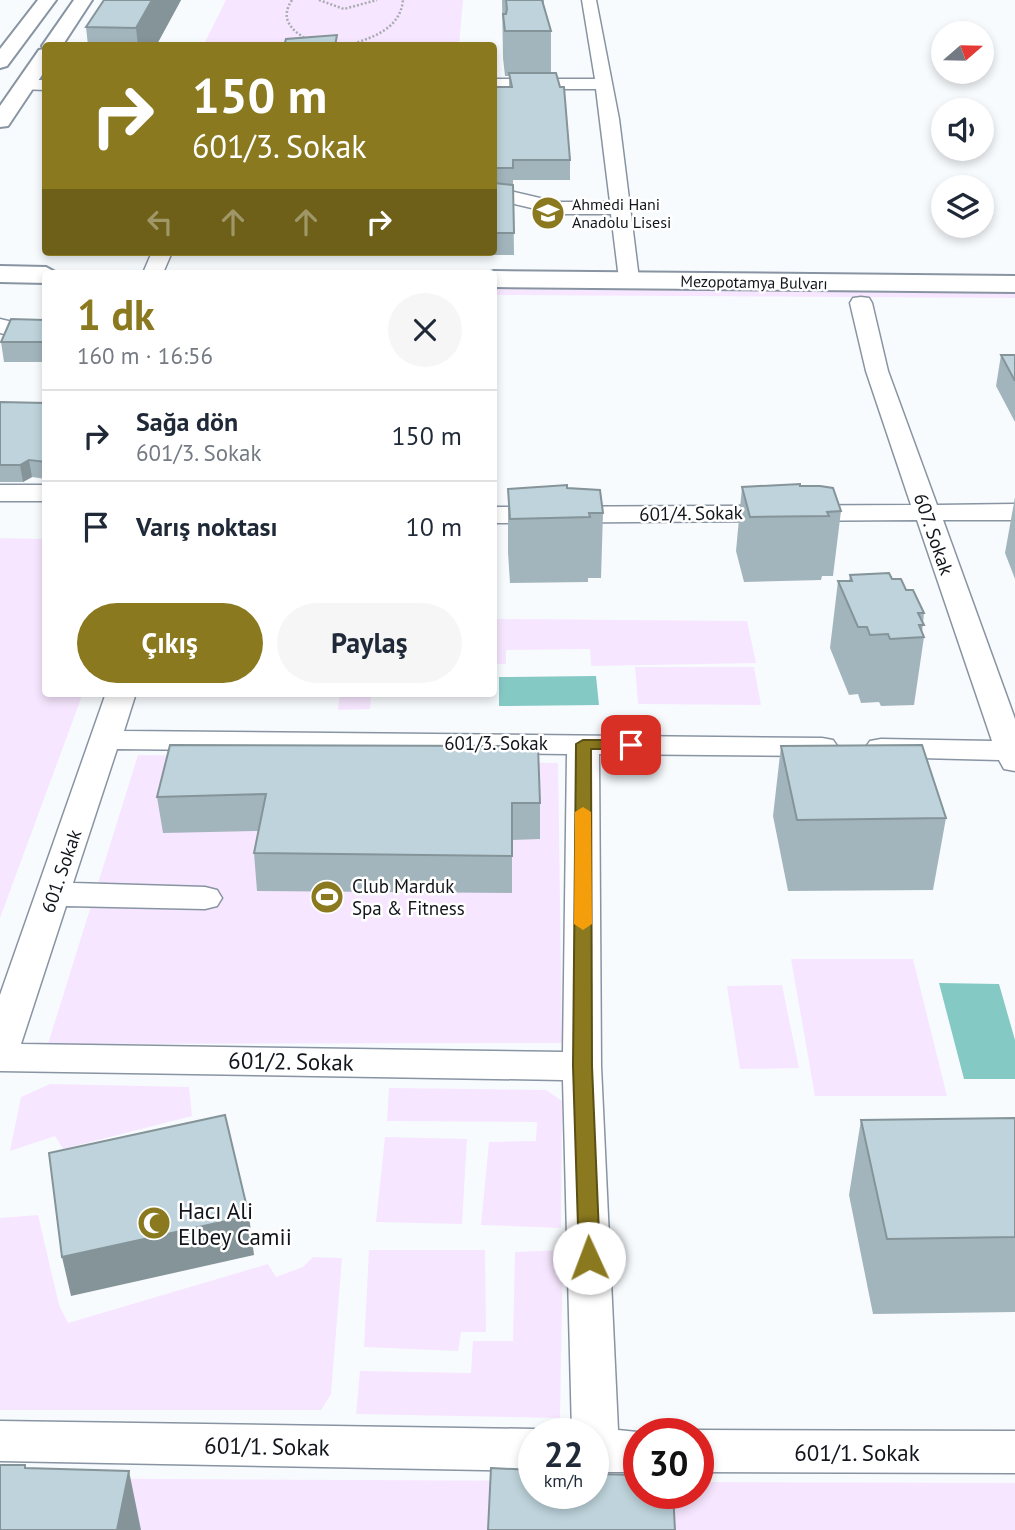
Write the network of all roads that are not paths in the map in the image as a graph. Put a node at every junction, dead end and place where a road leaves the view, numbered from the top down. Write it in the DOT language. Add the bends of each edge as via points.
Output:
graph roads {
  1 [pos="47,0"];
  2 [pos="83,0"];
  3 [pos="589,0"];
  4 [pos="55,42"];
  5 [pos="6,45"];
  6 [pos="0,62"];
  7 [pos="42,65"];
  8 [pos="497,84"];
  9 [pos="603,84"];
  10 [pos="35,85"];
  11 [pos="0,121"];
  12 [pos="497,197"];
  13 [pos="620,208"];
  14 [pos="0,274"];
  15 [pos="42,275"];
  16 [pos="497,279"];
  17 [pos="629,279"];
  18 [pos="1015,284"];
  19 [pos="497,302"];
  20 [pos="861,303"];
  21 [pos="1015,306"];
  22 [pos="7,330"];
  23 [pos="42,331"];
  24 [pos="0,492"];
  25 [pos="42,494"];
  26 [pos="926,511"];
  27 [pos="1015,512"];
  28 [pos="497,515"];
  29 [pos="120,697"];
  30 [pos="106,740"];
  31 [pos="583,744"];
  32 [pos="1013,756"];
  33 [pos="53,894"];
  34 [pos="205,898"];
  35 [pos="0,1049"];
  36 [pos="0,1057"];
  37 [pos="582,1066"];
  38 [pos="607,1418"];
  39 [pos="0,1441"];
  40 [pos="518,1450"];
  41 [pos="714,1451"];
  42 [pos="1015,1452"];
  1 -- 5 [label="main road"];
  2 -- 4 [label="main road"];
  3 -- 9 [label="street"];
  5 -- 6 [label="main road"];
  7 -- 10 [label="main road"];
  8 -- 9 [label="street"];
  9 -- 13 [label="street"];
  10 -- 11 [label="main road"];
  12 -- 13 [label="street" via="557,208"];
  13 -- 17 [label="street"];
  14 -- 15 [label="main road"];
  16 -- 17 [label="main road, Mezopotamya Bulvarı"];
  17 -- 18 [label="main road, Mezopotamya Bulvarı"];
  19 -- 20 [label="main road, Mezopotamya Bulvarı"];
  20 -- 21 [label="main road, Mezopotamya Bulvarı"];
  20 -- 26 [label="street, 607. Sokak" via="877,371"];
  22 -- 23 [label="street"];
  24 -- 25 [label="street"];
  26 -- 27 [label="street, 601/4. Sokak"];
  26 -- 28 [label="street, 601/4. Sokak"];
  26 -- 32 [label="street, 607. Sokak"];
  29 -- 30 [label="street, 601. Sokak"];
  30 -- 31 [label="street, 601/3. Sokak"];
  30 -- 33 [label="street, 601. Sokak"];
  31 -- 32 [label="street, 601/3. Sokak"];
  31 -- 37 [label="street"];
  33 -- 34 [label="street"];
  33 -- 35 [label="street, 601. Sokak"];
  36 -- 37 [label="street, 601/2. Sokak"];
  37 -- 38 [label="street"];
  39 -- 40 [label="street, 601/1. Sokak"];
  41 -- 42 [label="street, 601/1. Sokak"];
}
